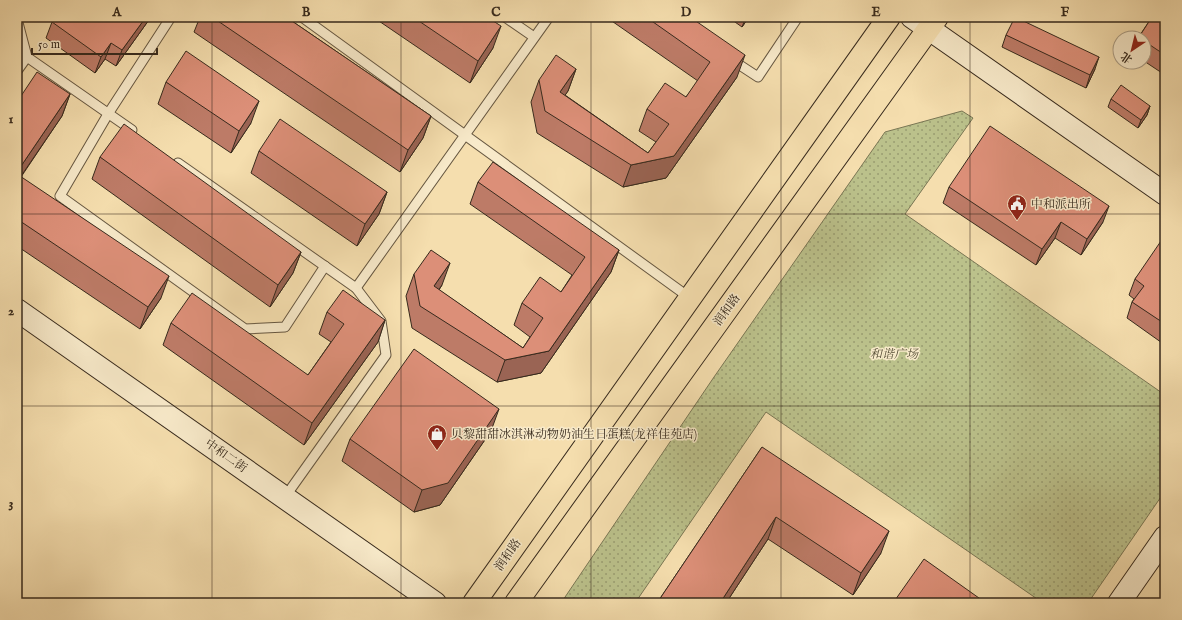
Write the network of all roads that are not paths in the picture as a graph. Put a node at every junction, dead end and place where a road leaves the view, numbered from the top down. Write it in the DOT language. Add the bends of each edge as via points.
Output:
graph roads {
  1 [pos="171,17"];
  2 [pos="302,17"];
  3 [pos="505,17"];
  4 [pos="549,17"];
  5 [pos="798,17"];
  6 [pos="889,17"];
  7 [pos="17,19"];
  8 [pos="926,21"];
  9 [pos="534,37"];
  10 [pos="27,56"];
  11 [pos="726,56"];
  12 [pos="17,71"];
  13 [pos="108,114"];
  14 [pos="465,135"];
  15 [pos="140,136"];
  16 [pos="172,159"];
  17 [pos="1165,194"];
  18 [pos="325,266"];
  19 [pos="356,288"];
  20 [pos="690,298"];
  21 [pos="17,310"];
  22 [pos="17,326"];
  23 [pos="286,497"];
  24 [pos="1165,537"];
  25 [pos="409,603"];
  26 [pos="435,603"];
  27 [pos="474,603"];
  28 [pos="516,603"];
  29 [pos="1120,603"];
  1 -- 13 [label="lane"];
  2 -- 14 [label="lane"];
  3 -- 9 [label="lane"];
  4 -- 9 [label="lane"];
  5 -- 11 [label="lane" via="758,77"];
  6 -- 20 [label="main road, 润和路"];
  7 -- 10 [label="lane"];
  8 -- 17 [label="street"];
  8 -- 28 [label="main road, 润和路"];
  9 -- 14 [label="lane"];
  10 -- 12 [label="lane"];
  10 -- 13 [label="lane"];
  13 -- 15 [label="lane"];
  13 -- 18 [label="lane" via="60,196 245,329 285,327"];
  14 -- 19 [label="lane"];
  14 -- 20 [label="lane"];
  16 -- 18 [label="lane"];
  18 -- 19 [label="lane"];
  19 -- 23 [label="lane" via="381,321 386,354"];
  20 -- 27 [label="main road, 润和路"];
  21 -- 23 [label="street, 中和二街"];
  22 -- 25 [label="street, 中和二街"];
  23 -- 26 [label="street, 中和二街"];
  24 -- 29 [label="street"];
}
